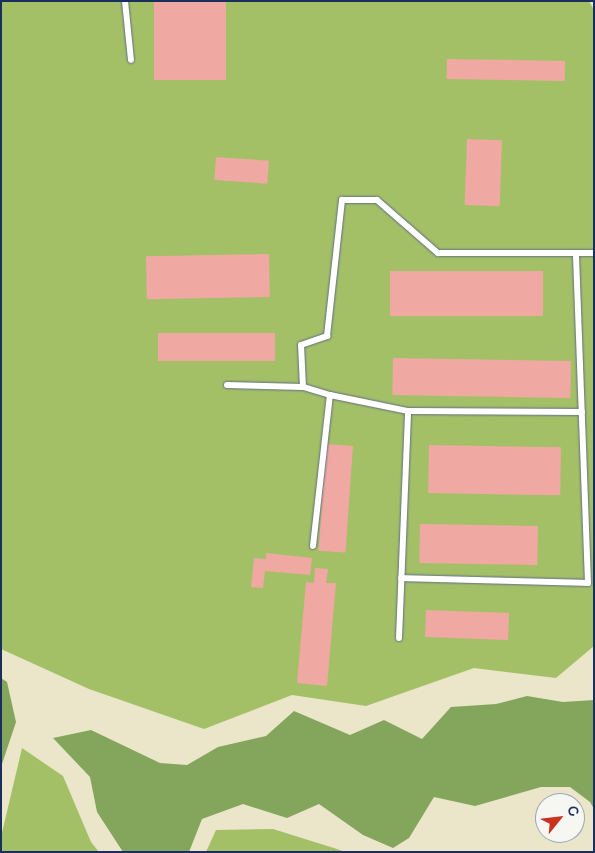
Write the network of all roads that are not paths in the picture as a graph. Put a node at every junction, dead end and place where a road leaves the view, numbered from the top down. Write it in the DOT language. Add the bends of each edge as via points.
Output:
graph roads {
  1 [pos="125,1"];
  2 [pos="130,60"];
  3 [pos="576,253"];
  4 [pos="594,253"];
  5 [pos="227,385"];
  6 [pos="303,387"];
  7 [pos="330,395"];
  8 [pos="408,411"];
  9 [pos="582,412"];
  10 [pos="313,546"];
  11 [pos="401,578"];
  12 [pos="399,638"];
  1 -- 2 [label="lane"];
  3 -- 4 [label="lane"];
  3 -- 6 [label="lane" via="438,253 377,200 342,200 327,336 301,345"];
  3 -- 9 [label="lane"];
  5 -- 6 [label="lane"];
  6 -- 7 [label="lane"];
  7 -- 8 [label="lane"];
  7 -- 10 [label="lane"];
  8 -- 9 [label="lane"];
  8 -- 11 [label="lane"];
  9 -- 11 [label="lane" via="588,583"];
  11 -- 12 [label="lane"];
}
